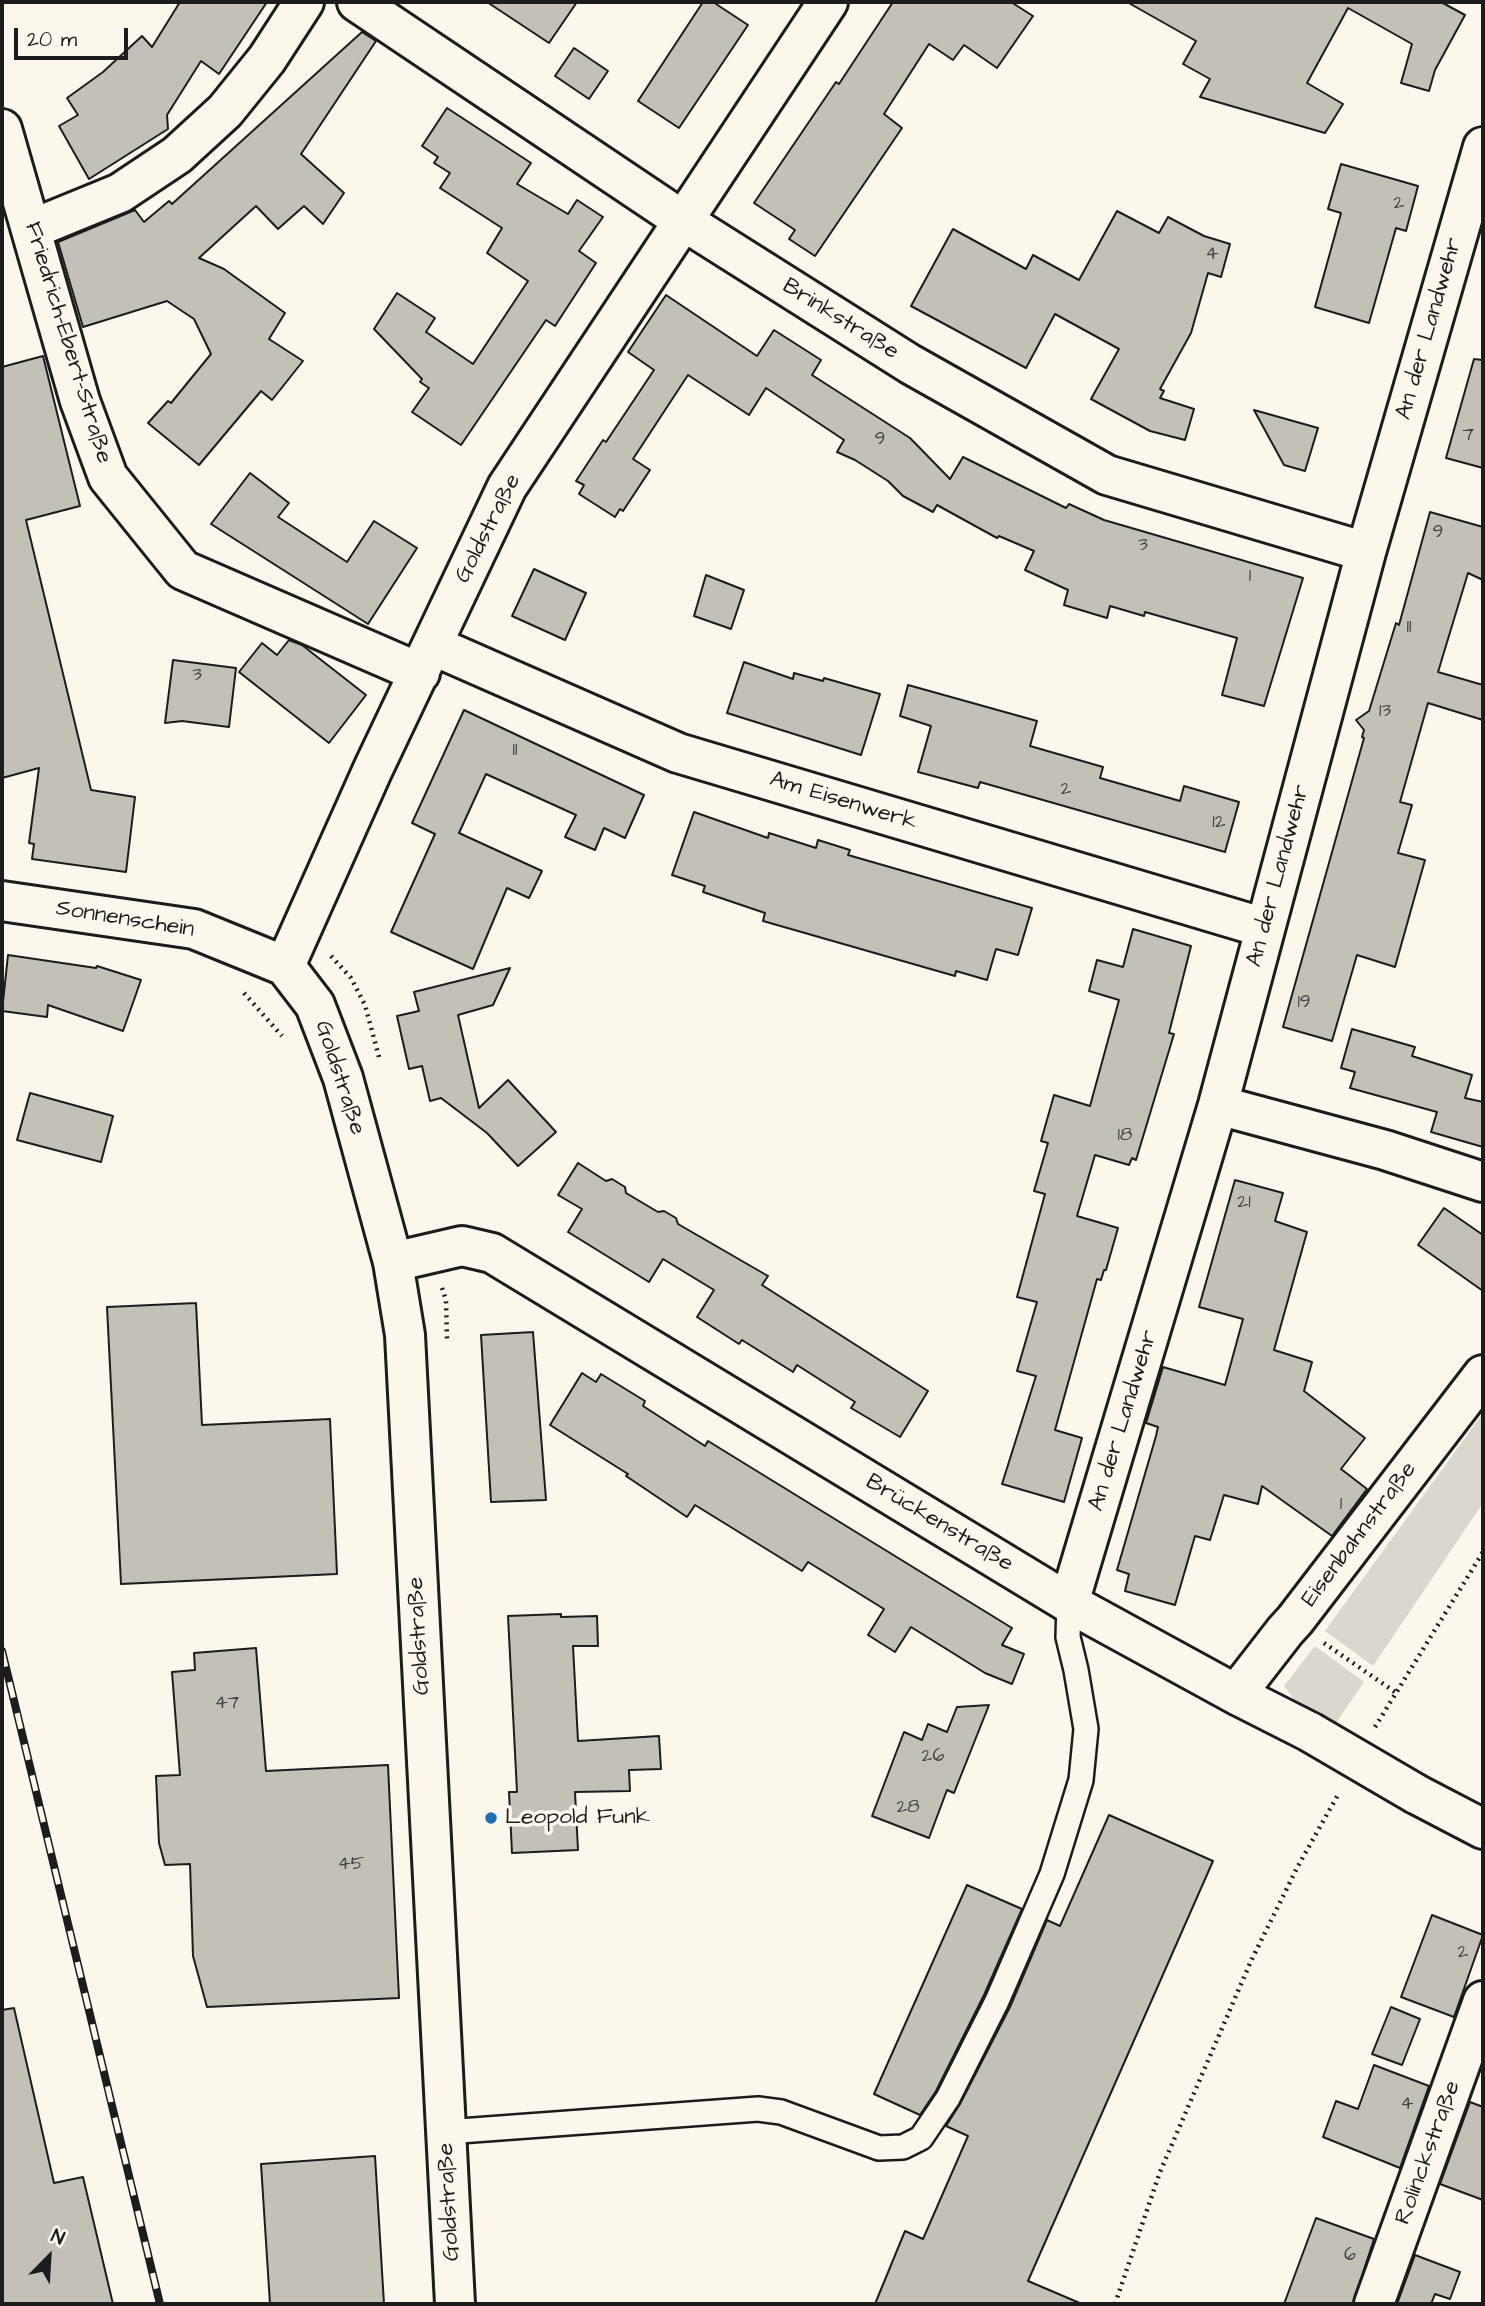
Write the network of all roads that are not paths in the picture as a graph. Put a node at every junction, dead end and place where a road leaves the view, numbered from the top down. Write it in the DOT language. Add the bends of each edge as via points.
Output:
graph roads {
  1 [pos="303,2"];
  2 [pos="358,2"];
  3 [pos="828,2"];
  4 [pos="2,129"];
  5 [pos="1483,147"];
  6 [pos="682,220"];
  7 [pos="32,229"];
  8 [pos="1366,552"];
  9 [pos="426,659"];
  10 [pos="2,901"];
  11 [pos="1265,928"];
  12 [pos="285,966"];
  13 [pos="1219,1105"];
  14 [pos="1483,1182"];
  15 [pos="393,1262"];
  16 [pos="1483,1375"];
  17 [pos="1069,1603"];
  18 [pos="1239,1696"];
  19 [pos="1483,1829"];
  20 [pos="1483,2001"];
  21 [pos="446,2132"];
  22 [pos="455,2304"];
  23 [pos="1374,2304"];
  1 -- 7 [label="street" via="267,59 225,111 177,155 120,192"];
  2 -- 6 [label="street, Brinkstraße"];
  3 -- 6 [label="street, Goldstraße"];
  4 -- 7 [label="street, Friedrich-Ebert-Straße"];
  5 -- 8 [label="street, An der Landwehr"];
  6 -- 8 [label="street, Brinkstraße" via="910,364 1107,475"];
  6 -- 9 [label="street, Goldstraße" via="507,487"];
  7 -- 9 [label="street, Friedrich-Ebert-Straße" via="80,401 108,477 183,570"];
  8 -- 11 [label="street, An der Landwehr"];
  9 -- 11 [label="street, Am Eisenwerk" via="678,753"];
  9 -- 12 [label="street, Goldstraße"];
  10 -- 12 [label="street, Sonnenschein" via="194,929"];
  11 -- 13 [label="street, An der Landwehr"];
  12 -- 15 [label="street, Goldstraße" via="315,1005 343,1078"];
  13 -- 14 [label="street"];
  13 -- 17 [label="street, An der Landwehr"];
  15 -- 17 [label="street, Brückenstraße" via="462,1246 492,1253"];
  15 -- 21 [label="street, Goldstraße" via="405,1335"];
  16 -- 18 [label="street, Eisenbahnstraße"];
  17 -- 18 [label="street, Brückenstraße"];
  17 -- 21 [label="lane" via="1068,1637 1086,1729 1081,1780 1052,1874 997,2001 948,2098 921,2138 903,2147 879,2148 781,2112 758,2109"];
  18 -- 19 [label="street, Brückenstraße, bridge"];
  20 -- 23 [label="street, Rolinckstraße"];
  21 -- 22 [label="street, Goldstraße"];
}
